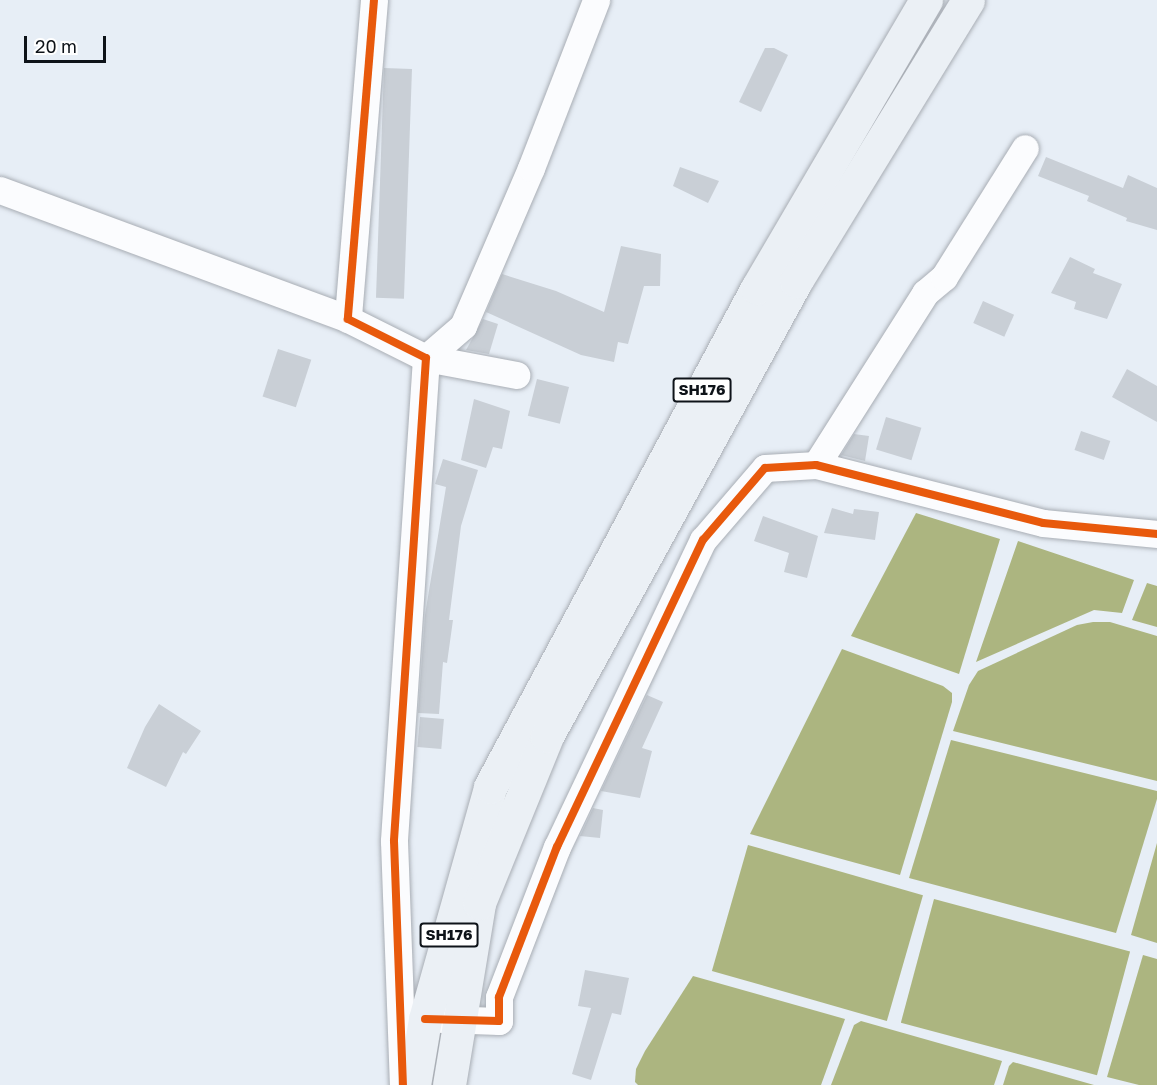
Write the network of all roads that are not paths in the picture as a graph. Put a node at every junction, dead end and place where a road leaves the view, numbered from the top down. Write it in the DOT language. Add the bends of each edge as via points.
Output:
graph roads {
  1 [pos="374,0"];
  2 [pos="596,0"];
  3 [pos="926,0"];
  4 [pos="968,0"];
  5 [pos="1025,148"];
  6 [pos="0,190"];
  7 [pos="348,319"];
  8 [pos="426,358"];
  9 [pos="516,375"];
  10 [pos="816,465"];
  11 [pos="1157,534"];
  12 [pos="425,1019"];
  13 [pos="459,1020"];
  14 [pos="403,1085"];
  15 [pos="414,1085"];
  16 [pos="449,1085"];
  1 -- 7 [label="street"];
  2 -- 8 [label="street" via="531,168 463,326"];
  3 -- 12 [label="main road, SH176" via="757,288 490,787"];
  4 -- 13 [label="main road" via="796,281 547,736 479,903"];
  5 -- 10 [label="street" via="944,277 925,294"];
  6 -- 7 [label="street"];
  7 -- 8 [label="street"];
  8 -- 9 [label="street"];
  8 -- 14 [label="street" via="394,841"];
  10 -- 11 [label="street" via="1043,523"];
  10 -- 13 [label="street" via="765,468 704,540 557,847 499,997 499,1021"];
  12 -- 13 [label="street"];
  12 -- 15 [label="main road, SH176"];
  13 -- 16 [label="main road"];
}
